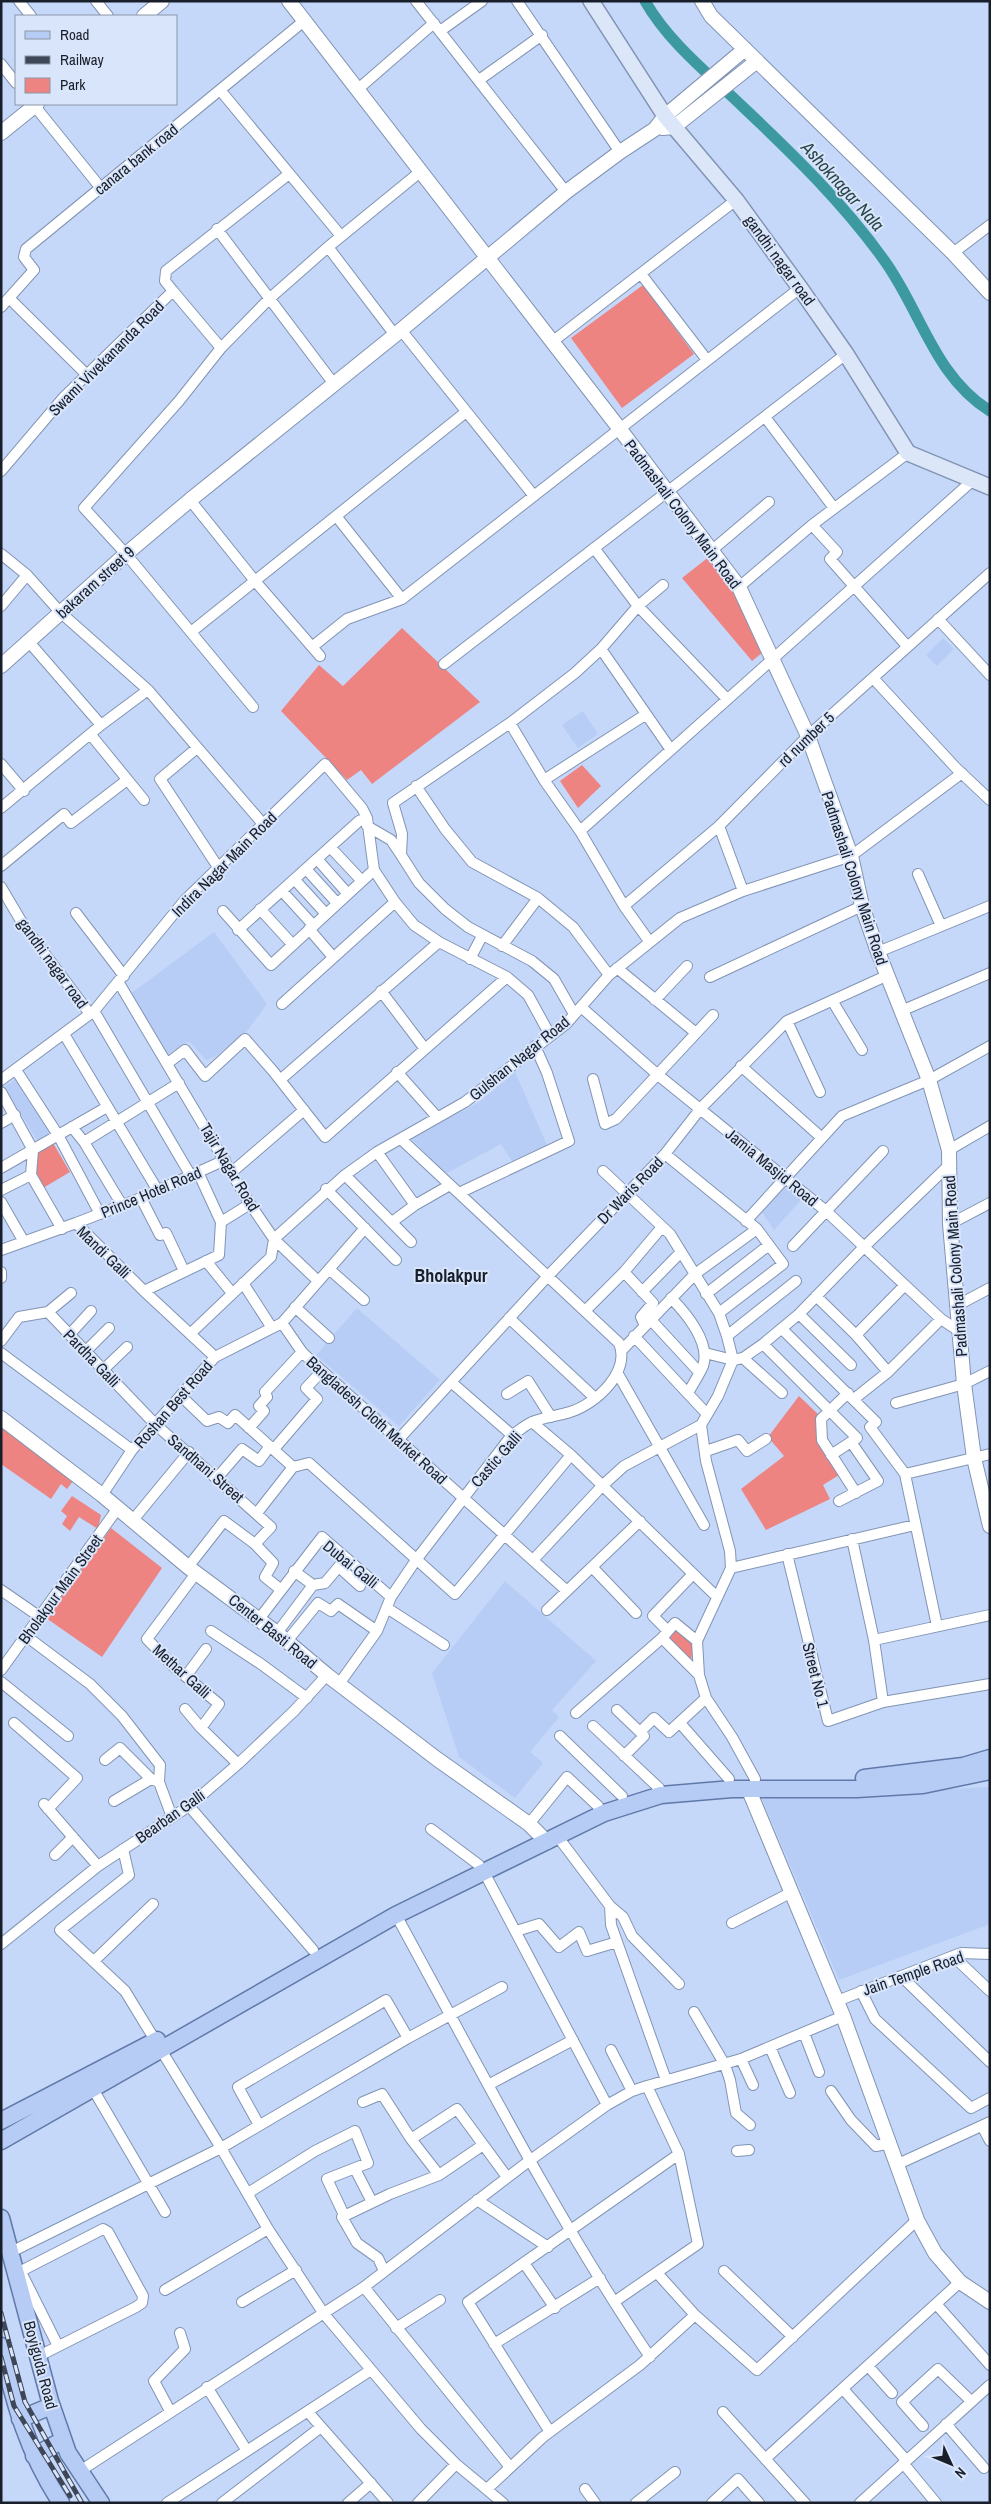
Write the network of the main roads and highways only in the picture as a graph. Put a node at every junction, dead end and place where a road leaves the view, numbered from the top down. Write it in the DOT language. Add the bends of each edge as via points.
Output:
graph roads {
  1 [pos="591,1"];
  2 [pos="990,487"];
  3 [pos="990,1758"];
  4 [pos="990,1771"];
  5 [pos="751,1783"];
  6 [pos="549,1838"];
  7 [pos="482,1869"];
  8 [pos="158,2045"];
  9 [pos="1,2121"];
  10 [pos="1,2141"];
  11 [pos="1,2218"];
  12 [pos="1,2346"];
  13 [pos="9,2397"];
  14 [pos="51,2406"];
  15 [pos="20,2419"];
  16 [pos="63,2440"];
  17 [pos="34,2456"];
  18 [pos="62,2503"];
  19 [pos="101,2503"];
  1 -- 2 [label="main road, gandhi nagar road" via="800,288 908,453"];
  3 -- 5 [label="main road" via="963,1766 856,1780"];
  4 -- 5 [label="main road" via="923,1785 857,1789 781,1790"];
  5 -- 6 [label="main road" via="661,1795 604,1813"];
  5 -- 6 [label="main road" via="729,1779 622,1796 598,1806"];
  6 -- 7 [label="main road"];
  7 -- 8 [label="main road"];
  7 -- 8 [label="main road" via="392,1907 313,1950"];
  8 -- 9 [label="main road"];
  8 -- 10 [label="main road" via="93,2089"];
  11 -- 14 [label="main road, Boyiguda Road" via="36,2318 39,2356"];
  12 -- 13 [label="main road, Boyiguda Road"];
  13 -- 15 [label="main road, Boyiguda Road"];
  14 -- 15 [label="main road"];
  14 -- 16 [label="main road, Boyiguda Road"];
  15 -- 17 [label="main road, Boyiguda Road"];
  16 -- 17 [label="main road"];
  16 -- 19 [label="main road, Boyiguda Road"];
  17 -- 18 [label="main road, Boyiguda Road"];
}
